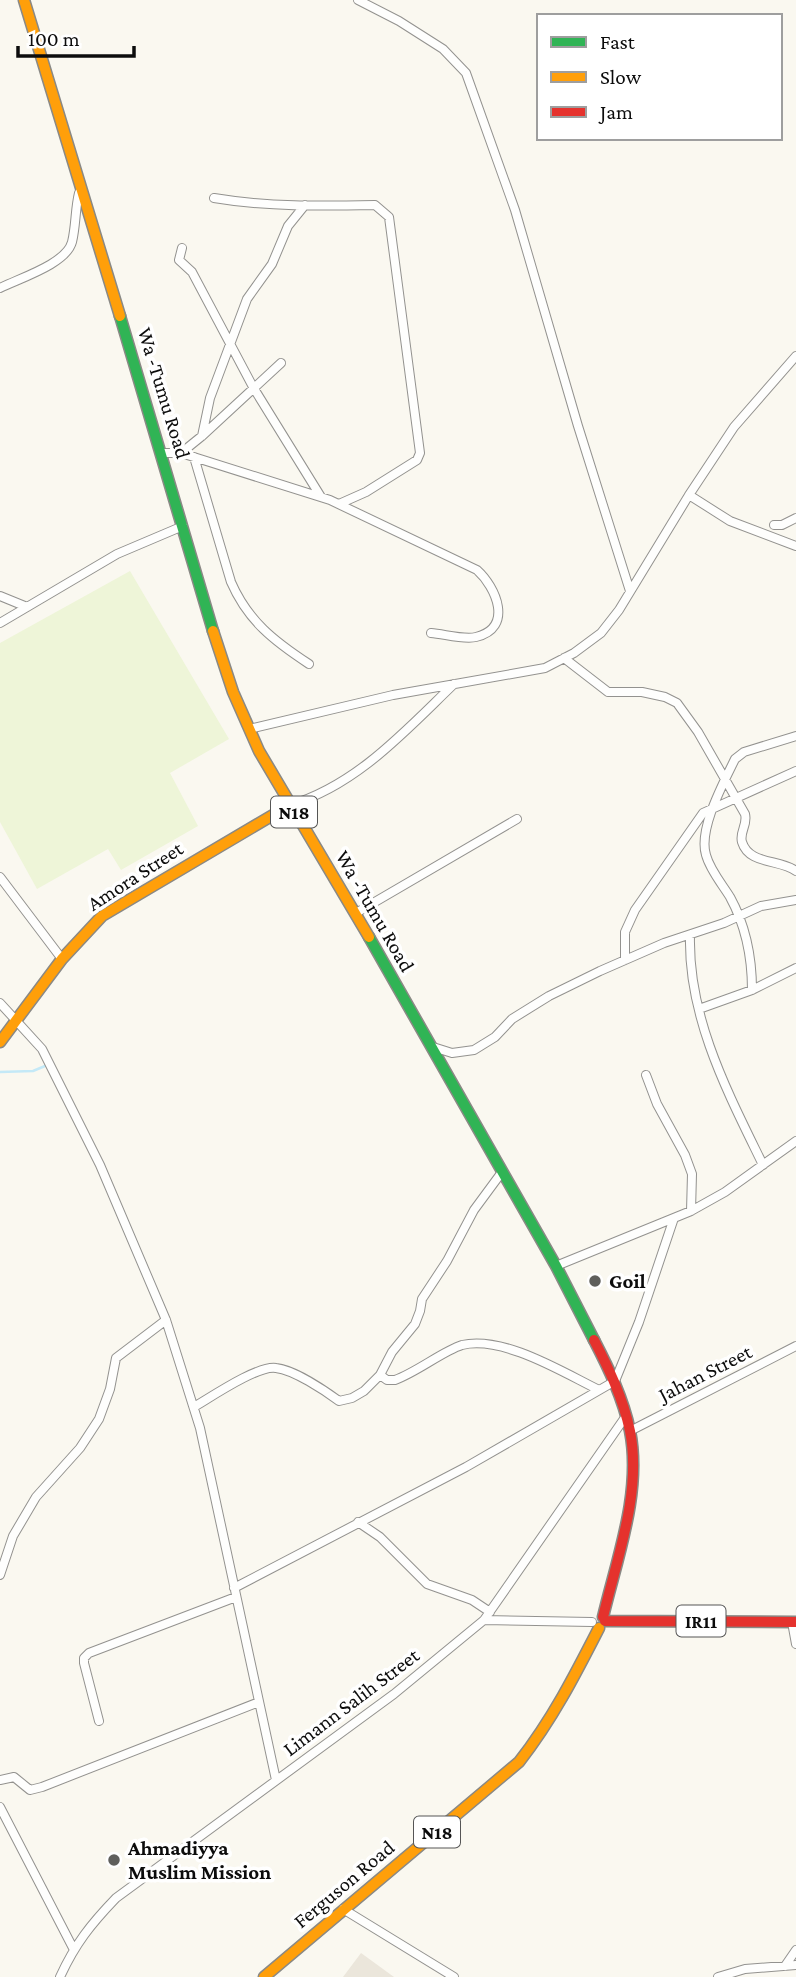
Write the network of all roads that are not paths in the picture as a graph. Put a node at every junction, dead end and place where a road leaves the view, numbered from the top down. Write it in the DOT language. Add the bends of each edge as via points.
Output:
graph roads {
  1 [pos="24,0"];
  2 [pos="358,0"];
  3 [pos="81,187"];
  4 [pos="214,198"];
  5 [pos="305,205"];
  6 [pos="182,248"];
  7 [pos="0,288"];
  8 [pos="231,344"];
  9 [pos="796,356"];
  10 [pos="281,363"];
  11 [pos="254,388"];
  12 [pos="202,436"];
  13 [pos="162,453"];
  14 [pos="181,453"];
  15 [pos="194,457"];
  16 [pos="689,495"];
  17 [pos="320,497"];
  18 [pos="339,504"];
  19 [pos="796,518"];
  20 [pos="774,525"];
  21 [pos="183,526"];
  22 [pos="796,546"];
  23 [pos="630,591"];
  24 [pos="0,596"];
  25 [pos="27,607"];
  26 [pos="0,623"];
  27 [pos="431,633"];
  28 [pos="564,658"];
  29 [pos="309,664"];
  30 [pos="454,684"];
  31 [pos="249,729"];
  32 [pos="796,736"];
  33 [pos="796,771"];
  34 [pos="725,779"];
  35 [pos="735,797"];
  36 [pos="290,805"];
  37 [pos="714,806"];
  38 [pos="517,819"];
  39 [pos="796,871"];
  40 [pos="0,877"];
  41 [pos="796,900"];
  42 [pos="356,913"];
  43 [pos="738,917"];
  44 [pos="690,936"];
  45 [pos="62,959"];
  46 [pos="625,960"];
  47 [pos="796,968"];
  48 [pos="752,990"];
  49 [pos="0,1003"];
  50 [pos="699,1009"];
  51 [pos="17,1020"];
  52 [pos="0,1042"];
  53 [pos="430,1046"];
  54 [pos="646,1074"];
  55 [pos="796,1141"];
  56 [pos="763,1165"];
  57 [pos="502,1172"];
  58 [pos="691,1211"];
  59 [pos="674,1218"];
  60 [pos="556,1266"];
  61 [pos="166,1320"];
  62 [pos="796,1346"];
  63 [pos="380,1375"];
  64 [pos="615,1381"];
  65 [pos="599,1390"];
  66 [pos="194,1407"];
  67 [pos="626,1416"];
  68 [pos="630,1431"];
  69 [pos="358,1522"];
  70 [pos="0,1573"];
  71 [pos="235,1592"];
  72 [pos="487,1616"];
  73 [pos="599,1622"];
  74 [pos="794,1622"];
  75 [pos="796,1644"];
  76 [pos="259,1702"];
  77 [pos="99,1721"];
  78 [pos="0,1780"];
  79 [pos="276,1780"];
  80 [pos="0,1807"];
  81 [pos="343,1909"];
  82 [pos="73,1948"];
  83 [pos="796,1950"];
  84 [pos="796,1965"];
  85 [pos="785,1966"];
  86 [pos="60,1977"];
  87 [pos="264,1977"];
  88 [pos="454,1977"];
  89 [pos="718,1977"];
  1 -- 3 [label="main road, Wa -Tumu Road / N18"];
  2 -- 23 [label="street" via="443,49 466,73 515,210"];
  3 -- 7 [label="street" via="68,251"];
  3 -- 13 [label="main road, Wa -Tumu Road / N18"];
  4 -- 5 [label="street"];
  5 -- 8 [label="street" via="247,299"];
  5 -- 18 [label="street" via="375,205 389,217 420,453 417,460"];
  6 -- 8 [label="street" via="179,260 192,272"];
  8 -- 11 [label="street"];
  8 -- 12 [label="street" via="210,398"];
  9 -- 16 [label="street" via="734,427"];
  10 -- 11 [label="street"];
  11 -- 12 [label="street"];
  11 -- 17 [label="street"];
  12 -- 14 [label="street"];
  13 -- 14 [label="street"];
  13 -- 21 [label="main road, Wa -Tumu Road / N18"];
  14 -- 15 [label="street"];
  15 -- 17 [label="street"];
  15 -- 29 [label="street" via="240,602 280,645"];
  16 -- 22 [label="street" via="730,521"];
  16 -- 23 [label="street"];
  17 -- 18 [label="street"];
  18 -- 27 [label="street" via="455,558 489,580 499,611 491,629 476,637"];
  19 -- 20 [label="street"];
  21 -- 25 [label="street" via="117,554"];
  21 -- 31 [label="main road, Wa -Tumu Road / N18" via="216,643"];
  23 -- 28 [label="street" via="601,633"];
  24 -- 25 [label="street"];
  25 -- 26 [label="street"];
  28 -- 30 [label="street" via="545,668"];
  28 -- 34 [label="street" via="608,692 642,692 677,703"];
  30 -- 31 [label="street"];
  30 -- 36 [label="street" via="371,762 337,786"];
  31 -- 36 [label="main road, Wa -Tumu Road / N18"];
  32 -- 34 [label="street" via="744,752"];
  33 -- 35 [label="street"];
  34 -- 35 [label="street"];
  34 -- 37 [label="street"];
  35 -- 37 [label="street"];
  35 -- 39 [label="street" via="746,819 741,835 744,847 756,858"];
  36 -- 42 [label="main road, Wa -Tumu Road / N18"];
  36 -- 45 [label="main road, Amora Street" via="102,916"];
  37 -- 43 [label="street" via="705,854"];
  37 -- 46 [label="street" via="692,827 635,910 625,932"];
  38 -- 42 [label="street"];
  40 -- 45 [label="street"];
  41 -- 43 [label="street" via="761,906"];
  42 -- 53 [label="main road, Wa -Tumu Road / N18"];
  43 -- 44 [label="street"];
  43 -- 48 [label="street" via="752,963"];
  44 -- 46 [label="street"];
  44 -- 50 [label="street" via="689,962"];
  45 -- 51 [label="main road, Amora Street"];
  46 -- 53 [label="street" via="549,996 474,1050 452,1053"];
  47 -- 48 [label="street"];
  48 -- 50 [label="street"];
  49 -- 51 [label="street"];
  50 -- 56 [label="street" via="706,1041"];
  51 -- 52 [label="main road, Amora Street"];
  51 -- 61 [label="street" via="42,1049 100,1165"];
  53 -- 57 [label="main road, Wa -Tumu Road / N18"];
  54 -- 58 [label="street" via="692,1174"];
  55 -- 56 [label="street"];
  56 -- 58 [label="street"];
  57 -- 60 [label="main road, Wa -Tumu Road / N18"];
  57 -- 63 [label="street" via="474,1209 422,1299 415,1324"];
  58 -- 59 [label="street"];
  59 -- 60 [label="street"];
  59 -- 64 [label="street"];
  60 -- 64 [label="main road, Wa -Tumu Road / N18"];
  61 -- 66 [label="street"];
  61 -- 70 [label="street" via="116,1358 99,1419 36,1497 13,1536"];
  62 -- 68 [label="street, Jahan Street"];
  63 -- 65 [label="street" via="395,1380 462,1345 485,1344 524,1353"];
  63 -- 66 [label="street" via="364,1391 338,1401 294,1374 276,1368 264,1370"];
  64 -- 65 [label="street"];
  64 -- 67 [label="main road, Wa -Tumu Road / N18"];
  65 -- 69 [label="street" via="466,1467"];
  66 -- 71 [label="street"];
  67 -- 68 [label="main road, Wa -Tumu Road / N18"];
  67 -- 72 [label="street, Limann Salih Street"];
  68 -- 73 [label="main road, Wa -Tumu Road / N18" via="630,1506"];
  69 -- 71 [label="street"];
  69 -- 72 [label="street" via="427,1584 472,1600"];
  71 -- 76 [label="street"];
  71 -- 77 [label="street" via="89,1653 84,1663"];
  72 -- 73 [label="street"];
  72 -- 79 [label="street, Limann Salih Street" via="394,1694"];
  73 -- 74 [label="main road, IR11"];
  73 -- 81 [label="main road, Ferguson Road / N18" via="542,1733 519,1762"];
  74 -- 75 [label="street"];
  76 -- 78 [label="street" via="42,1787 30,1790 14,1777"];
  76 -- 79 [label="street"];
  79 -- 82 [label="street, Limann Salih Street" via="116,1898"];
  80 -- 82 [label="street"];
  81 -- 87 [label="main road, Ferguson Road / N18"];
  81 -- 88 [label="street"];
  82 -- 86 [label="street, Limann Salih Street"];
  83 -- 85 [label="street"];
  84 -- 85 [label="street"];
  85 -- 89 [label="street" via="745,1969"];
}
